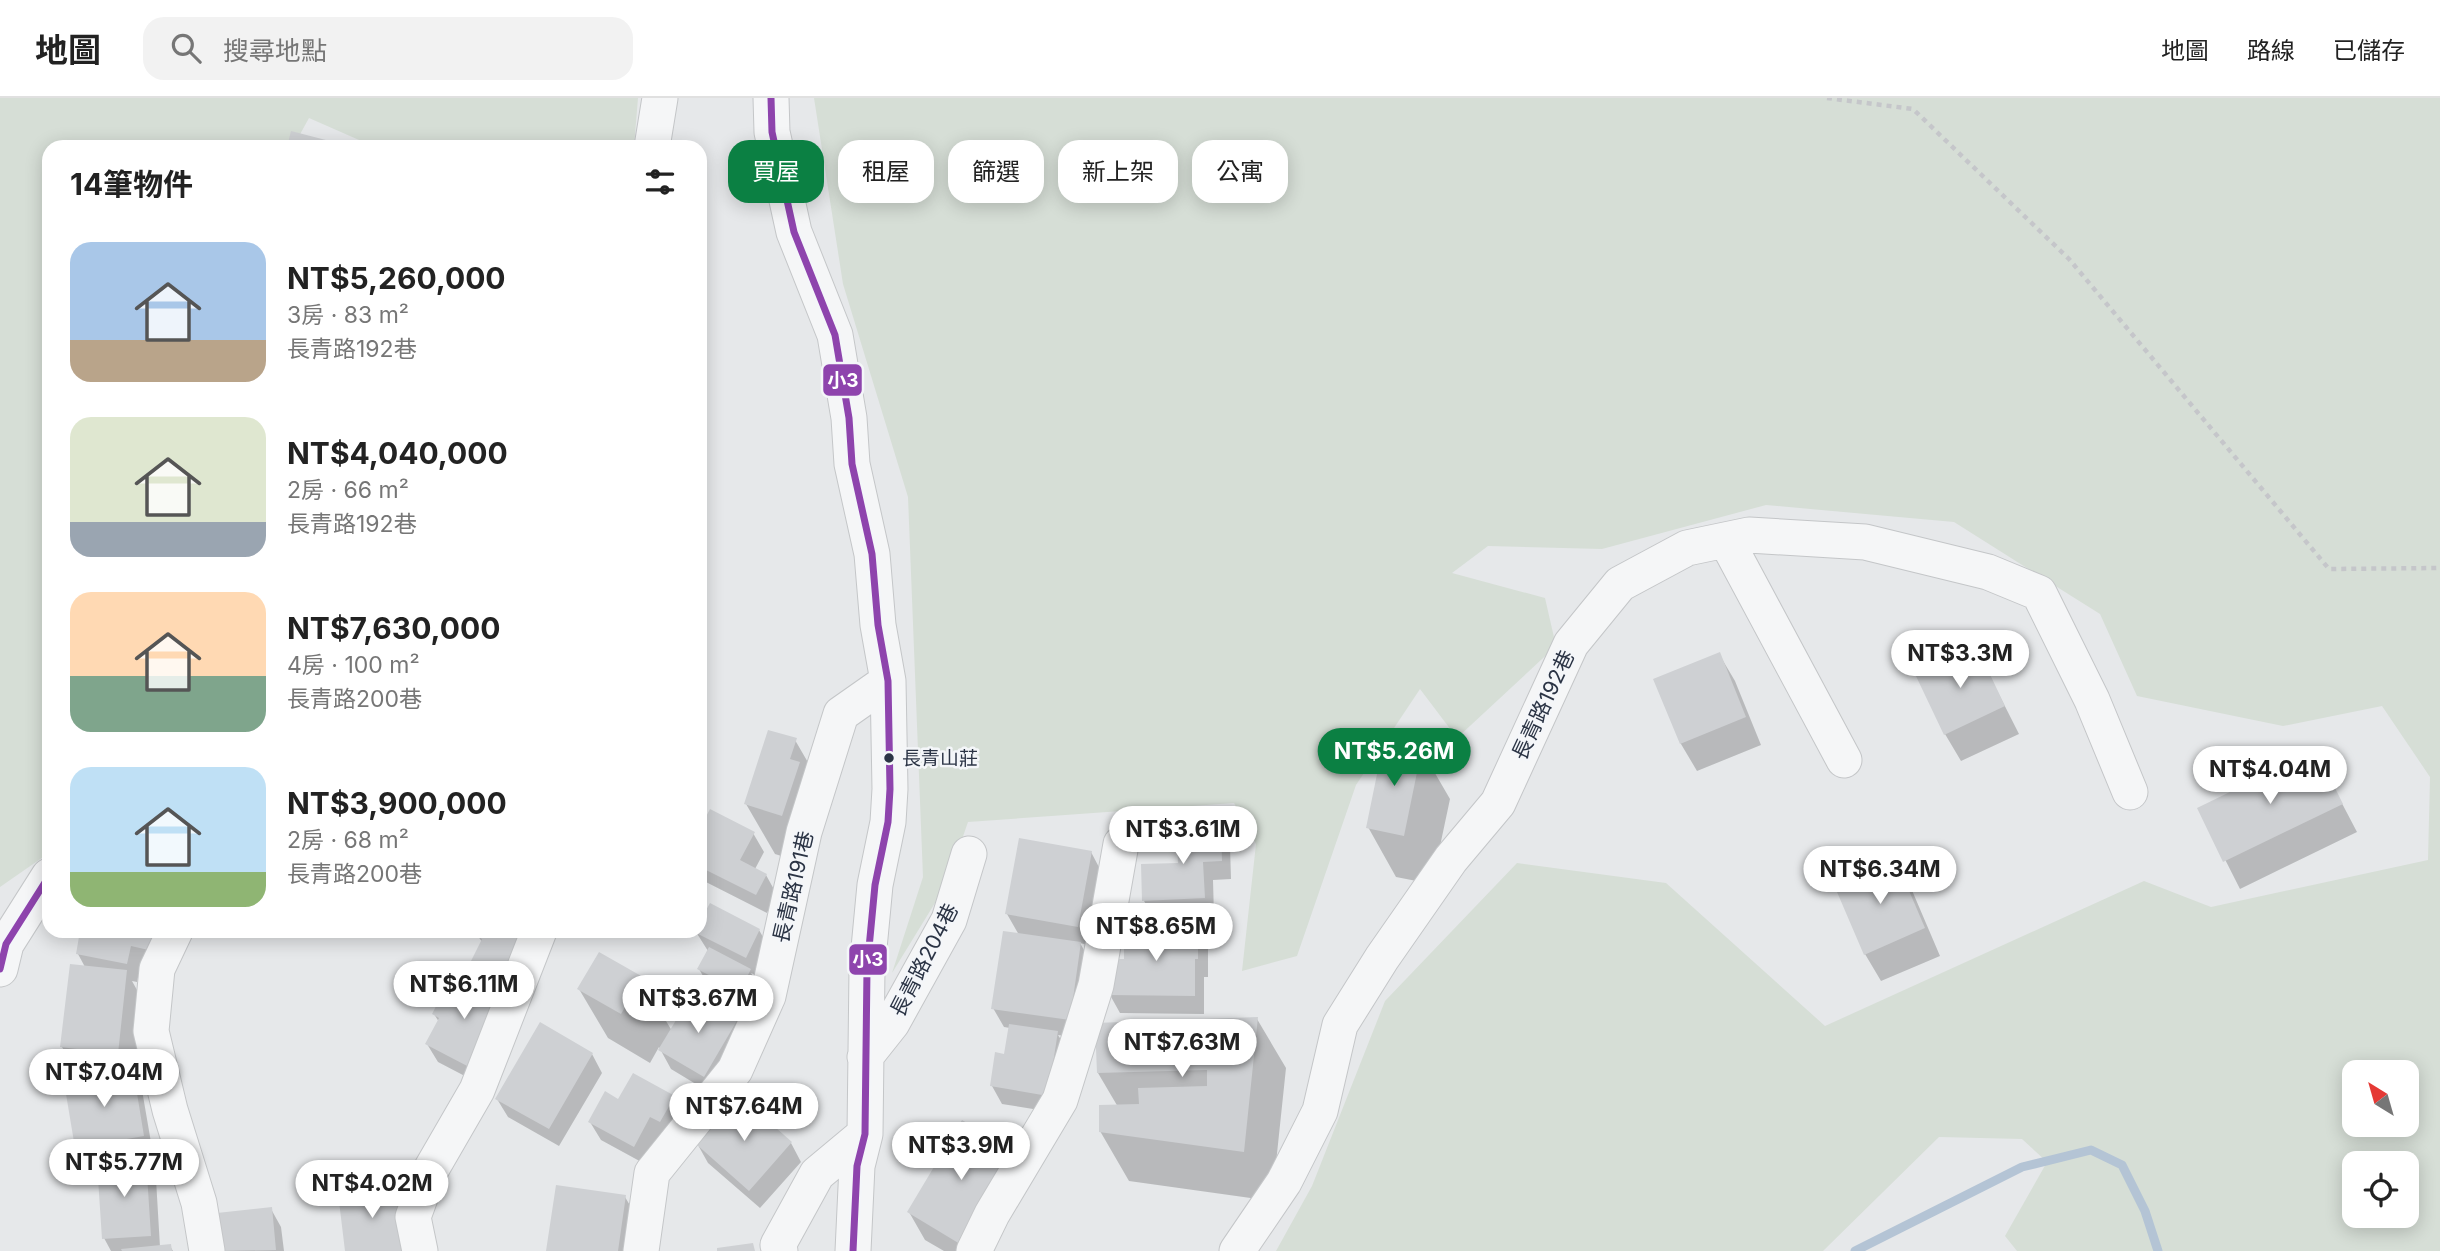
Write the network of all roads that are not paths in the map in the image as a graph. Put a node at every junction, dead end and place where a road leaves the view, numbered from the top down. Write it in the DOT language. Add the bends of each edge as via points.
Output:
graph roads {
  1 [pos="660,98"];
  2 [pos="771,98"];
  3 [pos="653,140"];
  4 [pos="1726,540"];
  5 [pos="888,681"];
  6 [pos="1844,760"];
  7 [pos="2130,792"];
  8 [pos="1121,845"];
  9 [pos="969,855"];
  10 [pos="42,887"];
  11 [pos="172,938"];
  12 [pos="536,938"];
  13 [pos="0,969"];
  14 [pos="865,1058"];
  15 [pos="865,1134"];
  16 [pos="207,1251"];
  17 [pos="420,1251"];
  18 [pos="641,1251"];
  19 [pos="780,1251"];
  20 [pos="853,1251"];
  21 [pos="974,1251"];
  22 [pos="1237,1251"];
  1 -- 3 [label="street"];
  2 -- 5 [label="street" via="772,132 794,232 835,335"];
  4 -- 6 [label="street"];
  4 -- 7 [label="street, 長青路192巷" via="1749,535 1866,542 1989,572 2039,593 2092,700"];
  4 -- 22 [label="street, 長青路192巷" via="1687,548 1620,584 1571,644 1498,803 1451,859 1340,1025 1320,1111 1284,1182"];
  5 -- 14 [label="street" via="888,822 867,969"];
  5 -- 18 [label="street, 長青路191巷" via="841,714 804,832 768,996 734,1070 652,1173"];
  8 -- 21 [label="street" via="1096,985 1060,1100"];
  9 -- 14 [label="street, 長青路204巷" via="949,920 892,1023"];
  10 -- 13 [label="street" via="6,944"];
  11 -- 16 [label="street" via="158,969 151,1031 199,1203"];
  12 -- 17 [label="street" via="477,1090 429,1173 413,1217"];
  14 -- 15 [label="street"];
  15 -- 19 [label="street" via="817,1174 778,1245"];
  15 -- 20 [label="street" via="857,1166"];
}
